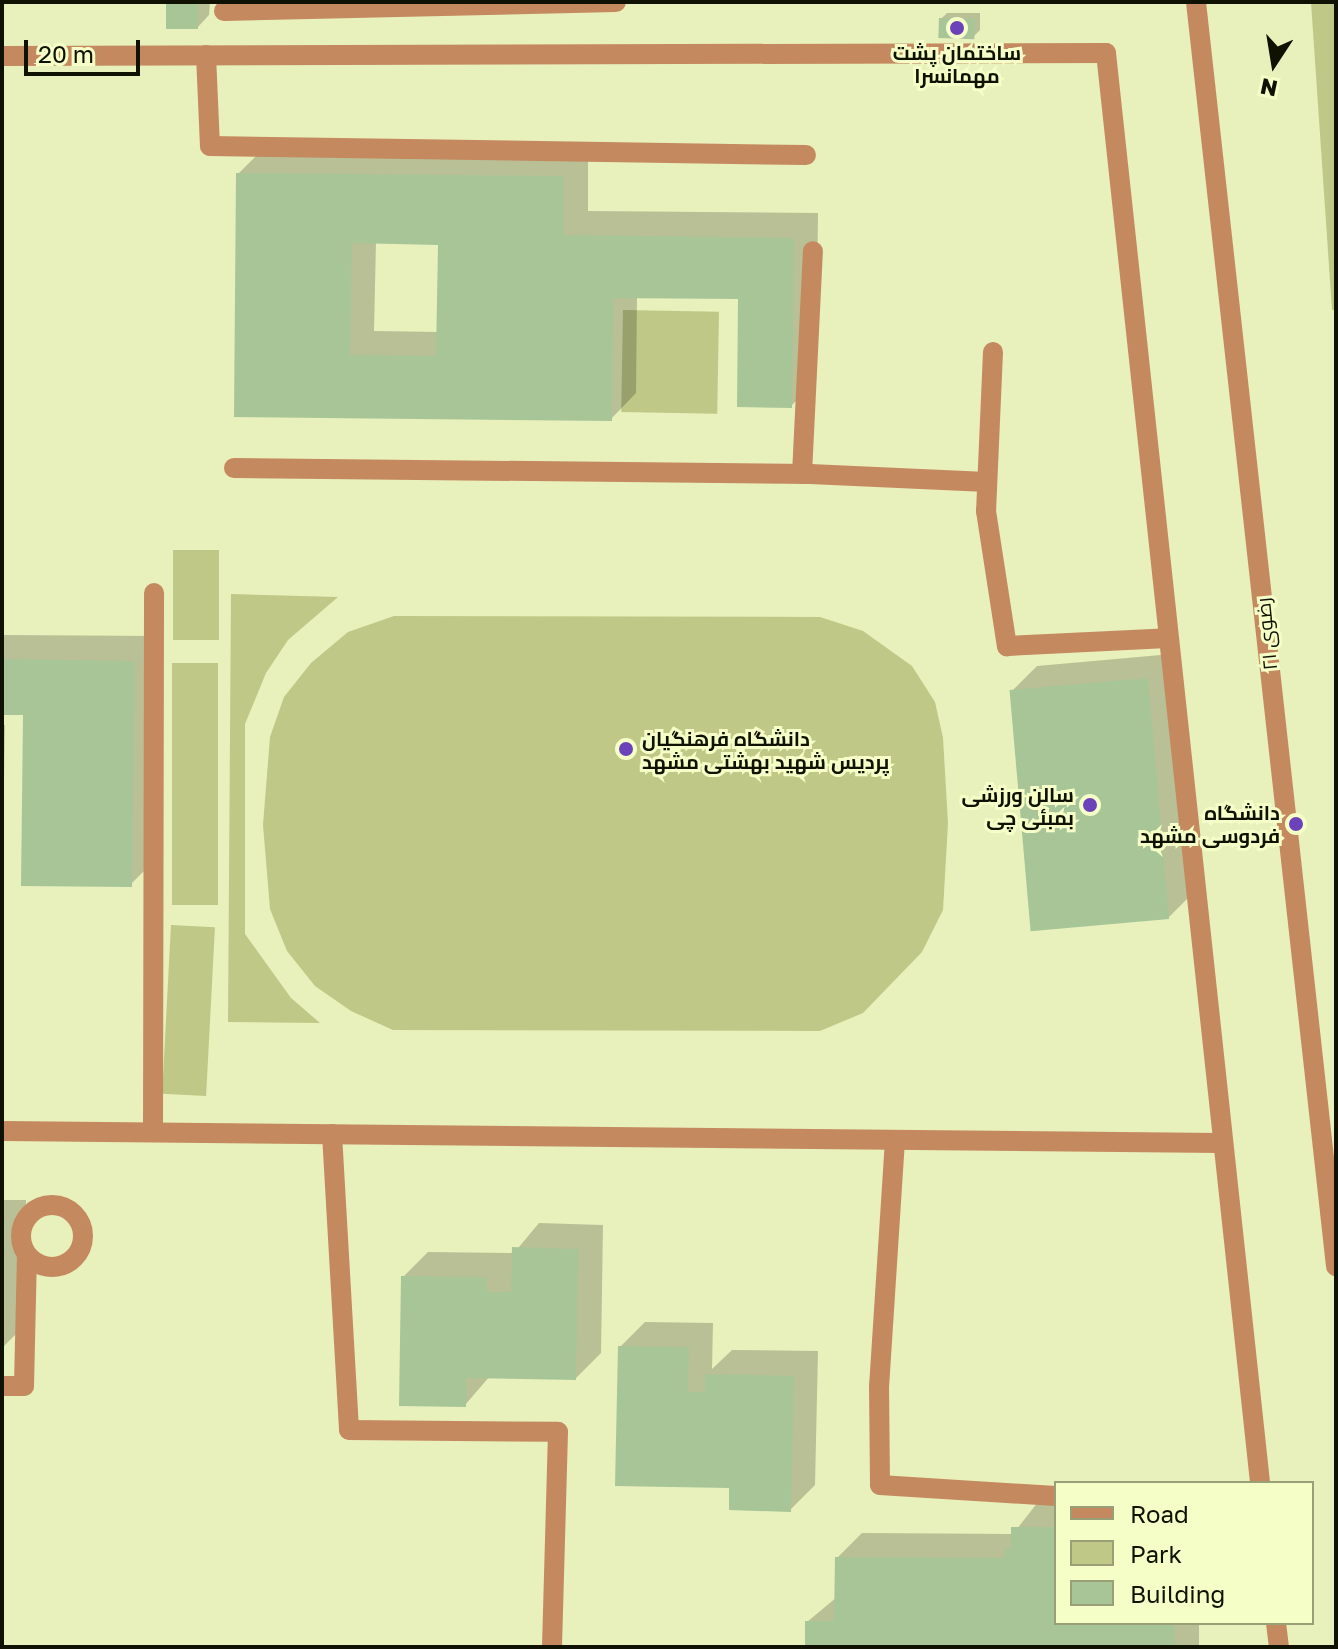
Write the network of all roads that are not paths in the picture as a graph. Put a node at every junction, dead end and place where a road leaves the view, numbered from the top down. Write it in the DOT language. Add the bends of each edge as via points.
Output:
graph roads {
  1 [pos="616,2"];
  2 [pos="1196,2"];
  3 [pos="224,11"];
  4 [pos="206,55"];
  5 [pos="2,56"];
  6 [pos="806,155"];
  7 [pos="813,251"];
  8 [pos="993,352"];
  9 [pos="234,468"];
  10 [pos="802,474"];
  11 [pos="987,482"];
  12 [pos="154,593"];
  13 [pos="1168,638"];
  14 [pos="2,1131"];
  15 [pos="153,1132"];
  16 [pos="332,1134"];
  17 [pos="895,1140"];
  18 [pos="1221,1143"];
  19 [pos="27,1255"];
  20 [pos="1336,1266"];
  21 [pos="2,1386"];
  22 [pos="1260,1481"];
  23 [pos="1054,1496"];
  24 [pos="1276,1625"];
  25 [pos="552,1647"];
  26 [pos="1279,1647"];
  1 -- 3 [label="street"];
  2 -- 20 [label="street, رضوی ۲۱"];
  4 -- 5 [label="street"];
  4 -- 6 [label="street" via="210,146"];
  4 -- 13 [label="street" via="1106,53"];
  7 -- 10 [label="street"];
  8 -- 11 [label="street"];
  9 -- 10 [label="street"];
  10 -- 11 [label="street"];
  11 -- 13 [label="street" via="986,511 1007,646"];
  12 -- 15 [label="street"];
  13 -- 18 [label="street"];
  14 -- 15 [label="street"];
  15 -- 16 [label="street"];
  16 -- 17 [label="street"];
  16 -- 25 [label="street" via="349,1430 558,1432"];
  17 -- 18 [label="street"];
  17 -- 23 [label="street" via="879,1386 880,1485"];
  18 -- 22 [label="street"];
  19 -- 21 [label="street" via="24,1386"];
  24 -- 26 [label="street"];
}
